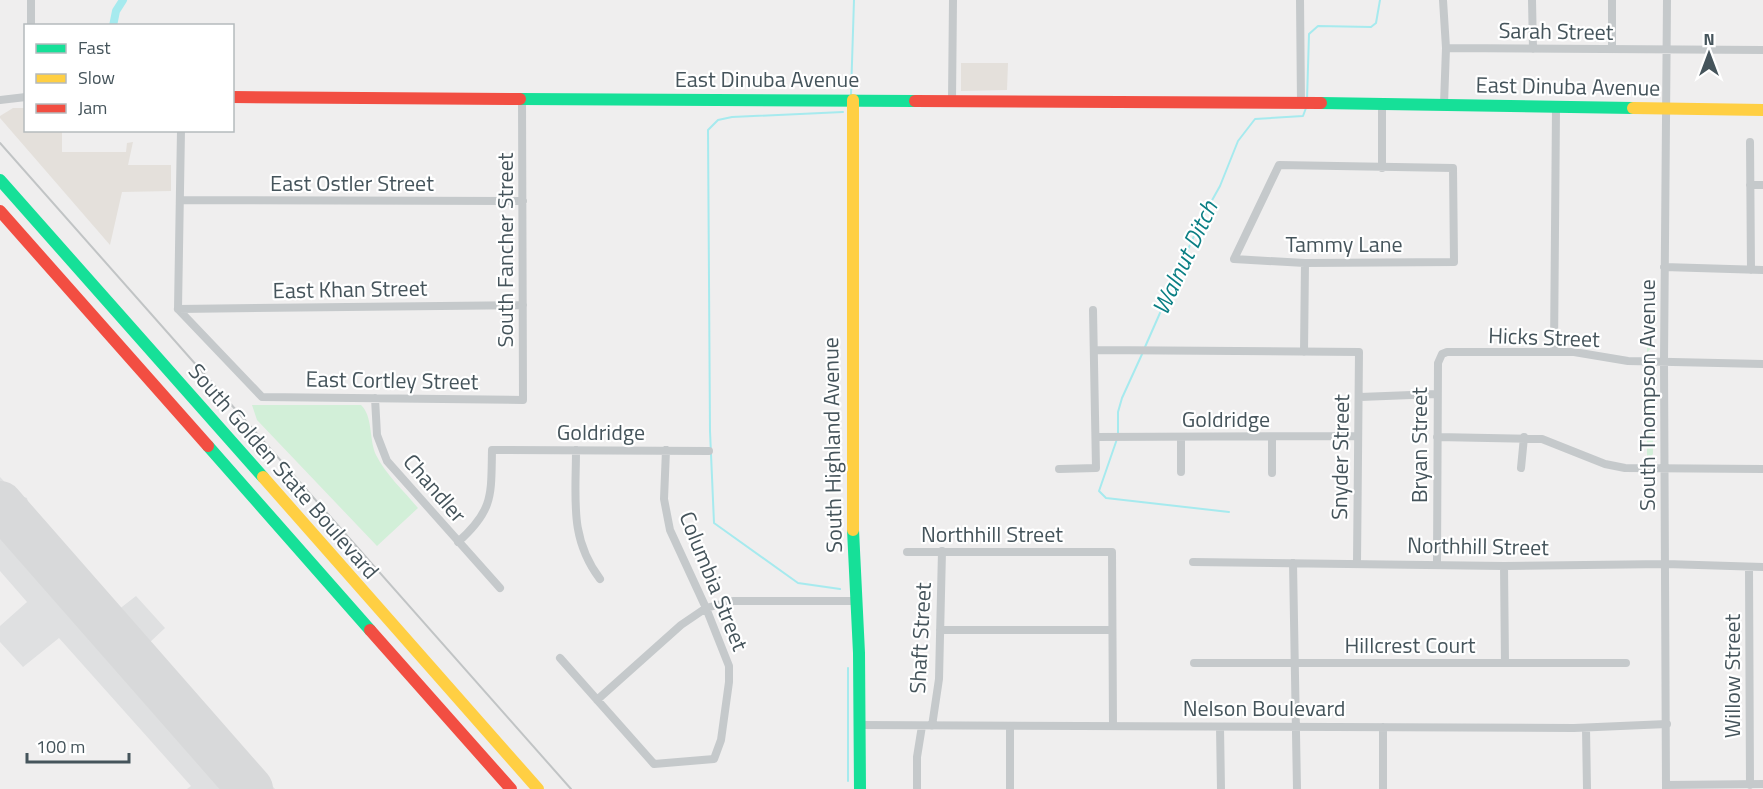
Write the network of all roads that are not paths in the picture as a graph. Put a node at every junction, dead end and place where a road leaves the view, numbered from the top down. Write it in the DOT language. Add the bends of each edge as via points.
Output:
graph roads {
  1 [pos="31,0"];
  2 [pos="953,0"];
  3 [pos="1300,0"];
  4 [pos="1443,0"];
  5 [pos="1532,0"];
  6 [pos="1612,0"];
  7 [pos="1667,0"];
  8 [pos="31,24"];
  9 [pos="1446,48"];
  10 [pos="1533,49"];
  11 [pos="1612,49"];
  12 [pos="1666,50"];
  13 [pos="1763,50"];
  14 [pos="24,97"];
  15 [pos="234,97"];
  16 [pos="0,100"];
  17 [pos="522,100"];
  18 [pos="853,100"];
  19 [pos="952,100"];
  20 [pos="1300,103"];
  21 [pos="1382,104"];
  22 [pos="1444,104"];
  23 [pos="1556,108"];
  24 [pos="1667,110"];
  25 [pos="1763,110"];
  26 [pos="181,132"];
  27 [pos="1750,142"];
  28 [pos="1382,168"];
  29 [pos="0,180"];
  30 [pos="1750,185"];
  31 [pos="1763,185"];
  32 [pos="181,200"];
  33 [pos="523,201"];
  34 [pos="0,211"];
  35 [pos="1305,263"];
  36 [pos="1665,267"];
  37 [pos="1751,270"];
  38 [pos="1763,270"];
  39 [pos="523,305"];
  40 [pos="178,309"];
  41 [pos="1093,310"];
  42 [pos="1094,350"];
  43 [pos="1304,352"];
  44 [pos="1554,352"];
  45 [pos="1664,361"];
  46 [pos="1438,363"];
  47 [pos="1763,364"];
  48 [pos="1437,394"];
  49 [pos="375,398"];
  50 [pos="1360,398"];
  51 [pos="523,399"];
  52 [pos="1357,436"];
  53 [pos="1096,437"];
  54 [pos="1181,437"];
  55 [pos="1437,437"];
  56 [pos="1524,437"];
  57 [pos="1272,438"];
  58 [pos="576,450"];
  59 [pos="666,450"];
  60 [pos="709,451"];
  61 [pos="1521,468"];
  62 [pos="1059,469"];
  63 [pos="1664,469"];
  64 [pos="1763,469"];
  65 [pos="1181,472"];
  66 [pos="1272,473"];
  67 [pos="458,542"];
  68 [pos="942,551"];
  69 [pos="908,552"];
  70 [pos="1193,562"];
  71 [pos="1293,562"];
  72 [pos="1357,562"];
  73 [pos="1437,563"];
  74 [pos="1666,564"];
  75 [pos="1504,566"];
  76 [pos="1763,567"];
  77 [pos="1749,568"];
  78 [pos="600,579"];
  79 [pos="500,588"];
  80 [pos="857,601"];
  81 [pos="706,608"];
  82 [pos="940,630"];
  83 [pos="1112,630"];
  84 [pos="560,658"];
  85 [pos="1194,663"];
  86 [pos="1294,663"];
  87 [pos="1505,663"];
  88 [pos="1626,663"];
  89 [pos="597,700"];
  90 [pos="1667,724"];
  91 [pos="861,725"];
  92 [pos="922,726"];
  93 [pos="932,726"];
  94 [pos="1010,726"];
  95 [pos="1113,726"];
  96 [pos="1220,727"];
  97 [pos="1297,727"];
  98 [pos="1383,727"];
  99 [pos="1586,728"];
  100 [pos="1750,784"];
  101 [pos="1763,784"];
  102 [pos="1666,787"];
  103 [pos="511,789"];
  104 [pos="538,789"];
  105 [pos="860,789"];
  106 [pos="917,789"];
  107 [pos="1010,789"];
  108 [pos="1221,789"];
  109 [pos="1297,789"];
  110 [pos="1383,789"];
  111 [pos="1587,789"];
  1 -- 8 [label="street"];
  2 -- 19 [label="street"];
  3 -- 20 [label="street"];
  4 -- 9 [label="street"];
  5 -- 10 [label="street"];
  6 -- 11 [label="street"];
  7 -- 12 [label="street, South Thompson Avenue"];
  9 -- 10 [label="street, Sarah Street"];
  9 -- 22 [label="street"];
  10 -- 11 [label="street, Sarah Street"];
  11 -- 12 [label="street, Sarah Street"];
  12 -- 13 [label="street, Sarah Street"];
  12 -- 24 [label="street, South Thompson Avenue"];
  14 -- 16 [label="street"];
  15 -- 17 [label="street, East Dinuba Avenue"];
  17 -- 18 [label="street, East Dinuba Avenue"];
  17 -- 33 [label="street, South Fancher Street"];
  18 -- 19 [label="street, East Dinuba Avenue"];
  18 -- 80 [label="street, South Highland Avenue" via="853,527"];
  19 -- 20 [label="street, East Dinuba Avenue"];
  20 -- 21 [label="street, East Dinuba Avenue"];
  21 -- 22 [label="street, East Dinuba Avenue"];
  21 -- 28 [label="street"];
  22 -- 23 [label="street, East Dinuba Avenue"];
  23 -- 24 [label="street, East Dinuba Avenue"];
  23 -- 44 [label="street"];
  24 -- 25 [label="street, East Dinuba Avenue"];
  24 -- 36 [label="street, South Thompson Avenue"];
  26 -- 32 [label="street"];
  27 -- 30 [label="street"];
  28 -- 35 [label="street, Tammy Lane" via="1280,165 1234,259"];
  28 -- 35 [label="street, Tammy Lane" via="1453,168 1454,262"];
  29 -- 104 [label="street, South Golden State Boulevard"];
  30 -- 31 [label="street"];
  30 -- 37 [label="street"];
  32 -- 33 [label="street, East Ostler Street"];
  32 -- 40 [label="street"];
  33 -- 39 [label="street, South Fancher Street"];
  34 -- 103 [label="street, South Golden State Boulevard"];
  35 -- 43 [label="street"];
  36 -- 37 [label="street"];
  36 -- 45 [label="street, South Thompson Avenue"];
  37 -- 38 [label="street"];
  39 -- 40 [label="street, East Khan Street"];
  39 -- 51 [label="street, South Fancher Street"];
  40 -- 49 [label="street, East Cortley Street" via="262,397"];
  41 -- 42 [label="street"];
  42 -- 43 [label="street"];
  42 -- 53 [label="street"];
  43 -- 50 [label="street, Snyder Street" via="1359,352"];
  44 -- 45 [label="street, Hicks Street"];
  44 -- 46 [label="street, Hicks Street" via="1447,352"];
  45 -- 47 [label="street, Hicks Street"];
  45 -- 63 [label="street, South Thompson Avenue"];
  46 -- 48 [label="street, Bryan Street"];
  48 -- 50 [label="street"];
  48 -- 55 [label="street, Bryan Street"];
  49 -- 51 [label="street, East Cortley Street"];
  49 -- 67 [label="street, Chandler" via="377,435 387,461"];
  50 -- 52 [label="street, Snyder Street"];
  52 -- 57 [label="street, Goldridge"];
  52 -- 72 [label="street, Snyder Street"];
  53 -- 54 [label="street, Goldridge"];
  53 -- 62 [label="street" via="1096,468"];
  54 -- 57 [label="street, Goldridge"];
  54 -- 65 [label="street"];
  55 -- 56 [label="street"];
  55 -- 73 [label="street, Bryan Street"];
  56 -- 61 [label="street"];
  56 -- 63 [label="street" via="1551,441 1615,466"];
  57 -- 66 [label="street"];
  58 -- 59 [label="street, Goldridge"];
  58 -- 67 [label="street, Goldridge" via="492,450 491,492 486,509 476,526"];
  58 -- 78 [label="street" via="578,534 583,554"];
  59 -- 60 [label="street, Goldridge"];
  59 -- 81 [label="street, Columbia Street" via="664,499 668,522"];
  63 -- 64 [label="street"];
  63 -- 74 [label="street, South Thompson Avenue"];
  67 -- 79 [label="street, Chandler"];
  68 -- 69 [label="street, Northhill Street"];
  68 -- 82 [label="street, Shaft Street"];
  68 -- 83 [label="street, Northhill Street" via="1113,552"];
  70 -- 71 [label="street, Northhill Street"];
  71 -- 72 [label="street, Northhill Street"];
  71 -- 86 [label="street"];
  72 -- 73 [label="street, Northhill Street"];
  73 -- 75 [label="street, Northhill Street"];
  74 -- 75 [label="street, Northhill Street"];
  74 -- 77 [label="street, Northhill Street"];
  74 -- 90 [label="street, South Thompson Avenue"];
  75 -- 87 [label="street"];
  76 -- 77 [label="street, Northhill Street"];
  77 -- 100 [label="street, Willow Street"];
  80 -- 81 [label="street" via="733,601"];
  80 -- 91 [label="street, South Highland Avenue"];
  81 -- 89 [label="street" via="681,625"];
  81 -- 89 [label="street, Columbia Street" via="729,666 721,740 714,759 654,764"];
  82 -- 83 [label="street"];
  82 -- 93 [label="street, Shaft Street" via="939,679"];
  83 -- 95 [label="street"];
  84 -- 89 [label="street"];
  85 -- 86 [label="street, Hillcrest Court"];
  86 -- 87 [label="street, Hillcrest Court"];
  86 -- 97 [label="street"];
  87 -- 88 [label="street, Hillcrest Court"];
  90 -- 99 [label="street, Nelson Boulevard"];
  90 -- 102 [label="street, South Thompson Avenue"];
  91 -- 92 [label="street, Nelson Boulevard"];
  91 -- 105 [label="street, South Highland Avenue"];
  92 -- 93 [label="street, Nelson Boulevard"];
  92 -- 106 [label="street, Shaft Street"];
  93 -- 94 [label="street, Nelson Boulevard"];
  94 -- 95 [label="street, Nelson Boulevard"];
  94 -- 107 [label="street"];
  95 -- 96 [label="street, Nelson Boulevard"];
  96 -- 97 [label="street, Nelson Boulevard"];
  96 -- 108 [label="street"];
  97 -- 98 [label="street, Nelson Boulevard"];
  97 -- 109 [label="street"];
  98 -- 99 [label="street, Nelson Boulevard"];
  98 -- 110 [label="street"];
  99 -- 111 [label="street"];
  100 -- 101 [label="street"];
  100 -- 102 [label="street"];
}
